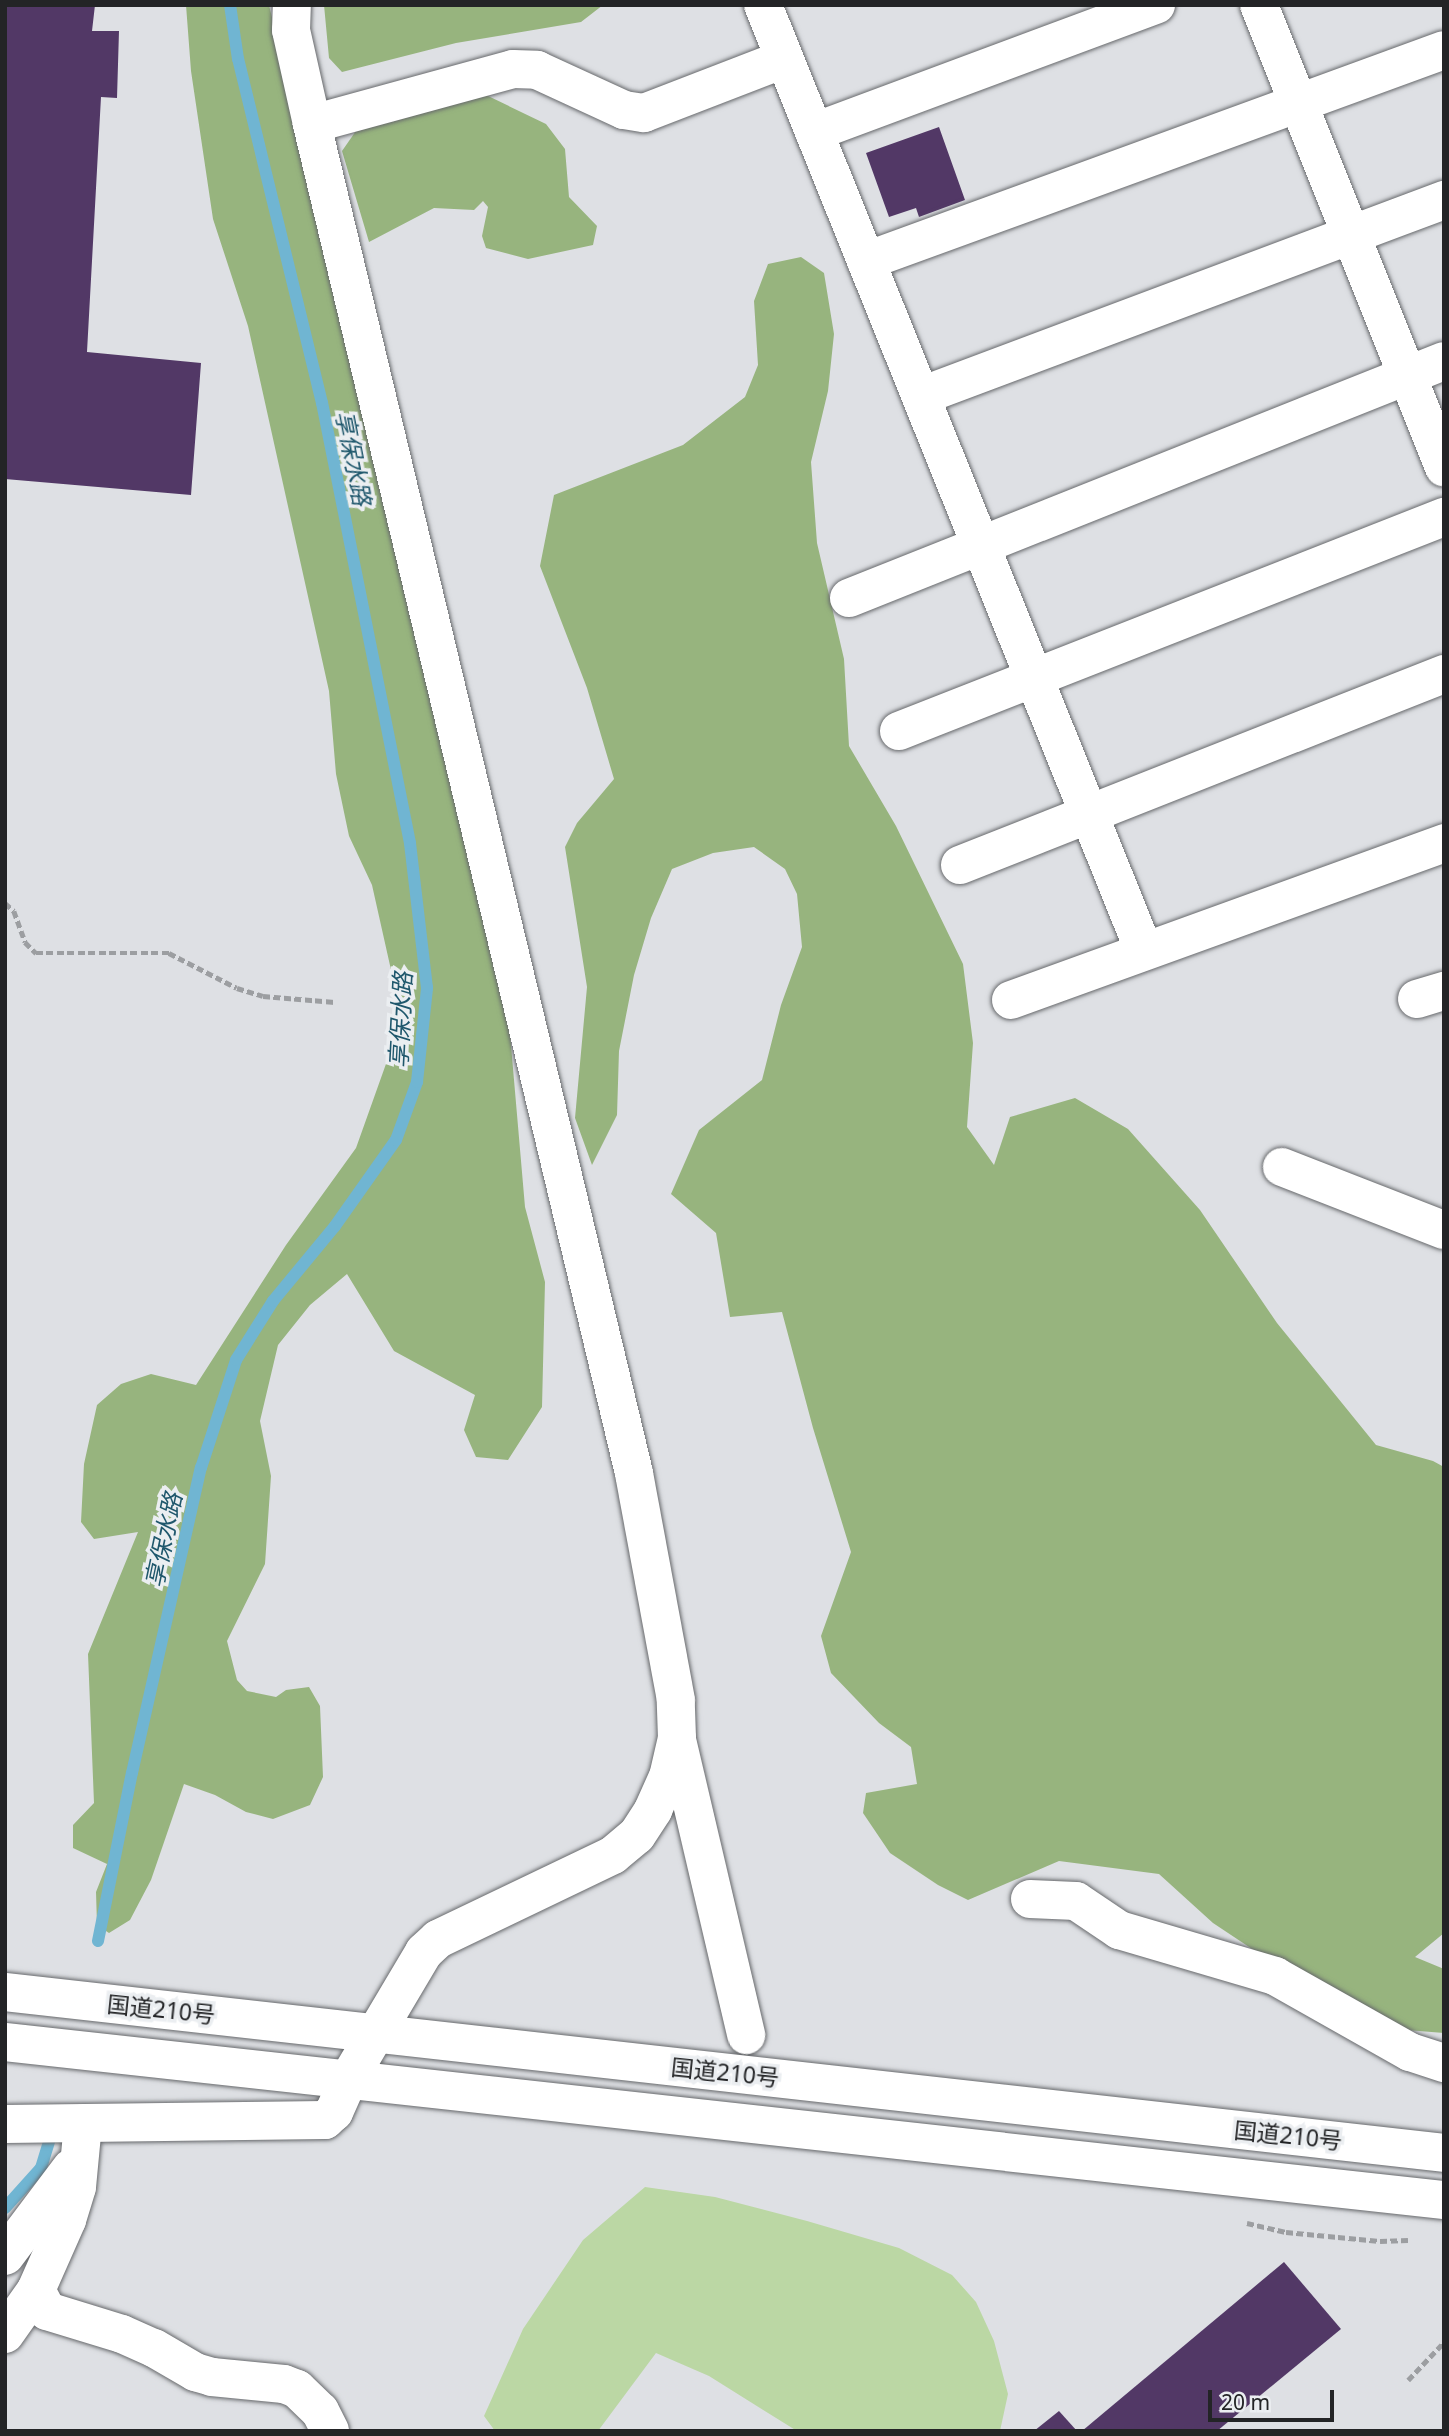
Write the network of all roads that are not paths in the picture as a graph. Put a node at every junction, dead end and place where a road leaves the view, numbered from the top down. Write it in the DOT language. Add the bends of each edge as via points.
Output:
graph roads {
  1 [pos="292,5"];
  2 [pos="763,5"];
  3 [pos="1156,5"];
  4 [pos="1259,5"];
  5 [pos="1444,50"];
  6 [pos="784,59"];
  7 [pos="1298,103"];
  8 [pos="312,124"];
  9 [pos="814,132"];
  10 [pos="1444,200"];
  11 [pos="1351,235"];
  12 [pos="866,261"];
  13 [pos="1444,361"];
  14 [pos="1407,375"];
  15 [pos="920,396"];
  16 [pos="1444,467"];
  17 [pos="1444,517"];
  18 [pos="981,546"];
  19 [pos="849,598"];
  20 [pos="1444,674"];
  21 [pos="1034,678"];
  22 [pos="899,731"];
  23 [pos="1089,814"];
  24 [pos="1444,843"];
  25 [pos="960,865"];
  26 [pos="1144,951"];
  27 [pos="1011,1000"];
  28 [pos="1282,1167"];
  29 [pos="1444,1230"];
  30 [pos="677,1738"];
  31 [pos="1030,1899"];
  32 [pos="5,1992"];
  33 [pos="378,2033"];
  34 [pos="747,2035"];
  35 [pos="5,2042"];
  36 [pos="1438,2062"];
  37 [pos="348,2080"];
  38 [pos="5,2124"];
  39 [pos="81,2139"];
  40 [pos="1444,2153"];
  41 [pos="1444,2200"];
  42 [pos="5,2256"];
  43 [pos="36,2290"];
  44 [pos="5,2334"];
  45 [pos="330,2431"];
  1 -- 8 [label="main road" via="291,30"];
  2 -- 6 [label="main road"];
  3 -- 9 [label="main road"];
  4 -- 7 [label="main road"];
  5 -- 7 [label="main road"];
  6 -- 8 [label="main road" via="644,113 624,110 537,70 513,69"];
  6 -- 9 [label="main road"];
  7 -- 11 [label="main road"];
  7 -- 12 [label="main road"];
  8 -- 30 [label="main road" via="634,1473 676,1700"];
  9 -- 12 [label="main road"];
  10 -- 11 [label="main road"];
  11 -- 14 [label="main road"];
  11 -- 15 [label="main road"];
  12 -- 15 [label="main road"];
  13 -- 14 [label="main road"];
  14 -- 16 [label="main road"];
  14 -- 18 [label="main road"];
  15 -- 18 [label="main road"];
  17 -- 21 [label="main road"];
  18 -- 19 [label="main road"];
  18 -- 21 [label="main road"];
  20 -- 23 [label="main road"];
  21 -- 22 [label="main road"];
  21 -- 23 [label="main road"];
  23 -- 25 [label="main road"];
  23 -- 26 [label="main road"];
  24 -- 26 [label="main road"];
  26 -- 27 [label="main road"];
  28 -- 29 [label="main road"];
  30 -- 33 [label="main road" via="668,1777 637,1835 613,1855 439,1939 424,1952"];
  30 -- 34 [label="main road"];
  31 -- 36 [label="main road" via="1076,1901 1119,1930 1275,1976 1410,2052"];
  32 -- 33 [label="main road, 国道210号"];
  33 -- 37 [label="main road"];
  33 -- 40 [label="main road, 国道210号"];
  35 -- 37 [label="main road, 国道210号"];
  37 -- 39 [label="main road" via="334,2112 325,2120"];
  37 -- 41 [label="main road, 国道210号"];
  38 -- 39 [label="main road"];
  39 -- 42 [label="main road" via="55,2192"];
  39 -- 43 [label="main road" via="77,2187"];
  43 -- 44 [label="main road"];
  43 -- 45 [label="main road" via="47,2311 122,2334 195,2372 298,2389 320,2411"];
}
